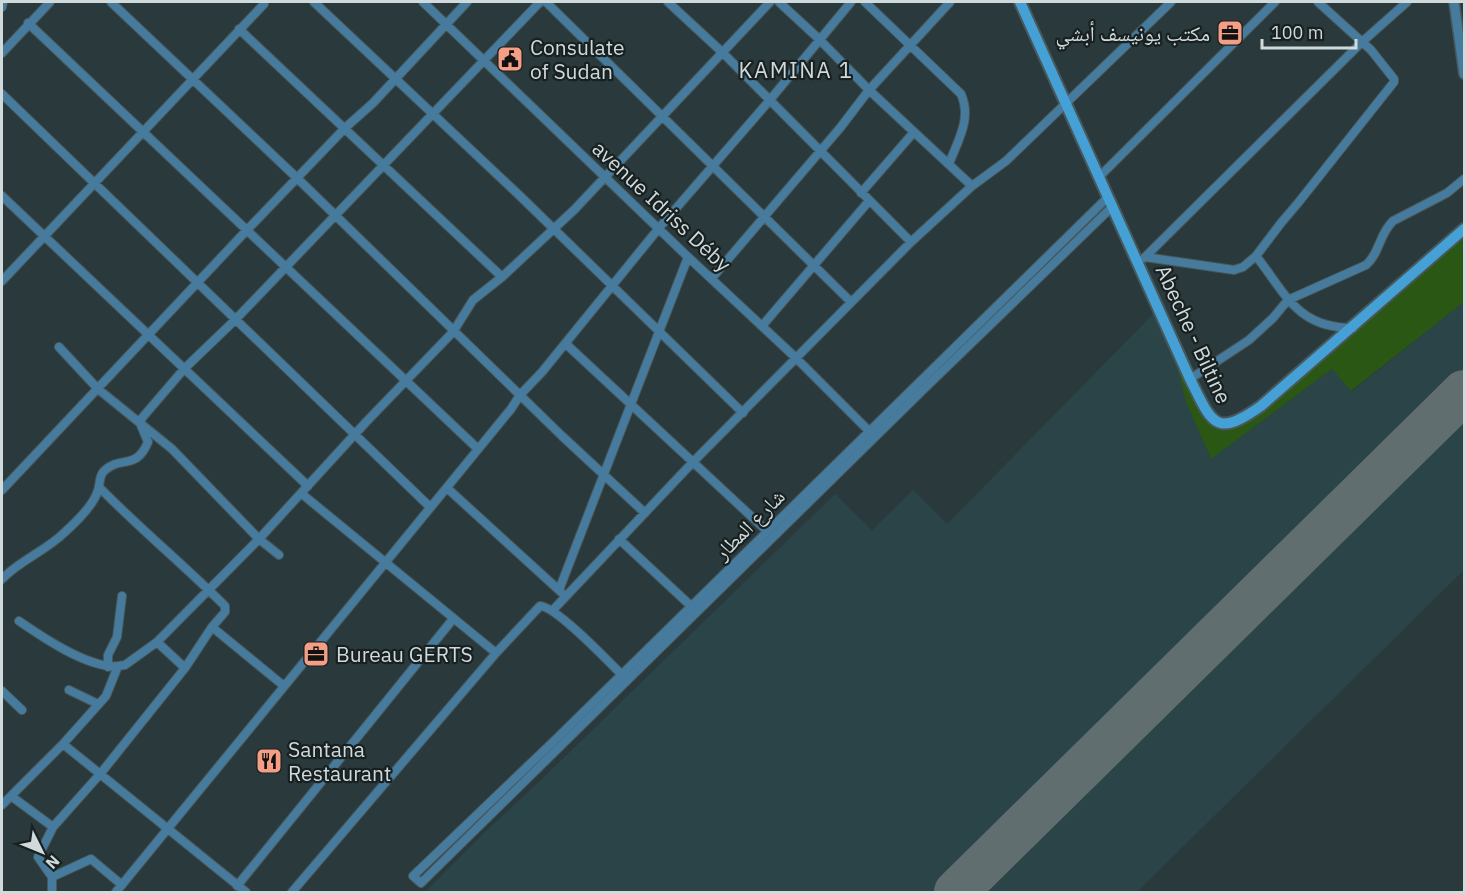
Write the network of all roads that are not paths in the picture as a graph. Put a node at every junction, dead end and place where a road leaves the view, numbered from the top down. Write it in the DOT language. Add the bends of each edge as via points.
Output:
graph roads {
  1 [pos="3,2"];
  2 [pos="50,2"];
  3 [pos="111,2"];
  4 [pos="264,2"];
  5 [pos="315,2"];
  6 [pos="423,2"];
  7 [pos="466,2"];
  8 [pos="540,2"];
  9 [pos="546,2"];
  10 [pos="668,2"];
  11 [pos="770,2"];
  12 [pos="779,2"];
  13 [pos="851,2"];
  14 [pos="865,2"];
  15 [pos="949,2"];
  16 [pos="1020,2"];
  17 [pos="1171,2"];
  18 [pos="1275,2"];
  19 [pos="1318,2"];
  20 [pos="1407,2"];
  21 [pos="1454,2"];
  22 [pos="2,7"];
  23 [pos="28,23"];
  24 [pos="445,23"];
  25 [pos="239,29"];
  26 [pos="819,39"];
  27 [pos="1362,42"];
  28 [pos="909,45"];
  29 [pos="2,53"];
  30 [pos="723,53"];
  31 [pos="1463,53"];
  32 [pos="484,60"];
  33 [pos="1464,74"];
  34 [pos="396,78"];
  35 [pos="192,79"];
  36 [pos="869,90"];
  37 [pos="2,94"];
  38 [pos="769,101"];
  39 [pos="1066,103"];
  40 [pos="433,114"];
  41 [pos="662,116"];
  42 [pos="345,128"];
  43 [pos="143,131"];
  44 [pos="914,132"];
  45 [pos="820,151"];
  46 [pos="383,164"];
  47 [pos="949,164"];
  48 [pos="713,166"];
  49 [pos="604,177"];
  50 [pos="1100,177"];
  51 [pos="297,178"];
  52 [pos="1464,178"];
  53 [pos="93,183"];
  54 [pos="972,186"];
  55 [pos="861,193"];
  56 [pos="2,196"];
  57 [pos="869,201"];
  58 [pos="1110,202"];
  59 [pos="334,216"];
  60 [pos="764,216"];
  61 [pos="659,228"];
  62 [pos="554,229"];
  63 [pos="1464,229"];
  64 [pos="246,231"];
  65 [pos="44,236"];
  66 [pos="910,242"];
  67 [pos="1256,256"];
  68 [pos="688,257"];
  69 [pos="1142,260"];
  70 [pos="816,265"];
  71 [pos="285,267"];
  72 [pos="502,277"];
  73 [pos="712,278"];
  74 [pos="2,281"];
  75 [pos="198,284"];
  76 [pos="613,286"];
  77 [pos="1288,300"];
  78 [pos="851,302"];
  79 [pos="235,320"];
  80 [pos="762,326"];
  81 [pos="1353,328"];
  82 [pos="453,332"];
  83 [pos="660,333"];
  84 [pos="149,335"];
  85 [pos="566,344"];
  86 [pos="59,347"];
  87 [pos="796,358"];
  88 [pos="184,369"];
  89 [pos="1190,380"];
  90 [pos="406,381"];
  91 [pos="98,389"];
  92 [pos="520,395"];
  93 [pos="631,405"];
  94 [pos="743,413"];
  95 [pos="140,423"];
  96 [pos="355,434"];
  97 [pos="872,434"];
  98 [pos="478,449"];
  99 [pos="693,462"];
  100 [pos="603,474"];
  101 [pos="308,486"];
  102 [pos="99,487"];
  103 [pos="447,488"];
  104 [pos="2,490"];
  105 [pos="302,494"];
  106 [pos="430,507"];
  107 [pos="645,513"];
  108 [pos="767,531"];
  109 [pos="260,539"];
  110 [pos="619,539"];
  111 [pos="279,555"];
  112 [pos="384,562"];
  113 [pos="2,579"];
  114 [pos="208,589"];
  115 [pos="559,590"];
  116 [pos="122,596"];
  117 [pos="566,596"];
  118 [pos="691,606"];
  119 [pos="553,610"];
  120 [pos="453,619"];
  121 [pos="19,621"];
  122 [pos="212,627"];
  123 [pos="157,642"];
  124 [pos="496,653"];
  125 [pos="118,666"];
  126 [pos="108,667"];
  127 [pos="185,668"];
  128 [pos="621,675"];
  129 [pos="628,681"];
  130 [pos="284,686"];
  131 [pos="69,690"];
  132 [pos="2,691"];
  133 [pos="98,705"];
  134 [pos="22,710"];
  135 [pos="63,744"];
  136 [pos="101,773"];
  137 [pos="11,796"];
  138 [pos="2,805"];
  139 [pos="53,827"];
  140 [pos="167,830"];
  141 [pos="52,877"];
  142 [pos="122,885"];
  143 [pos="237,886"];
  144 [pos="52,892"];
  145 [pos="116,892"];
  146 [pos="246,892"];
  147 [pos="292,892"];
  1 -- 22 [label="street"];
  2 -- 23 [label="street"];
  3 -- 35 [label="street"];
  4 -- 25 [label="street"];
  5 -- 34 [label="street"];
  6 -- 24 [label="street, avenue Idriss Déby"];
  7 -- 24 [label="street"];
  8 -- 32 [label="street"];
  9 -- 41 [label="street"];
  10 -- 30 [label="street"];
  11 -- 30 [label="street"];
  12 -- 26 [label="street"];
  13 -- 26 [label="street"];
  14 -- 28 [label="street"];
  15 -- 28 [label="street"];
  16 -- 39 [label="main road, Abeche - Biltine"];
  17 -- 39 [label="street"];
  18 -- 50 [label="street"];
  19 -- 27 [label="street"];
  20 -- 27 [label="street"];
  21 -- 31 [label="street"];
  23 -- 29 [label="street"];
  23 -- 43 [label="street"];
  24 -- 32 [label="street, avenue Idriss Déby"];
  24 -- 34 [label="street"];
  25 -- 35 [label="street"];
  25 -- 42 [label="street"];
  26 -- 36 [label="street"];
  26 -- 38 [label="street"];
  27 -- 67 [label="street" via="1394,82"];
  27 -- 69 [label="street"];
  28 -- 36 [label="street"];
  28 -- 47 [label="street" via="961,94 966,104 966,118"];
  30 -- 38 [label="street"];
  30 -- 41 [label="street"];
  31 -- 33 [label="street"];
  32 -- 40 [label="street"];
  32 -- 49 [label="street, avenue Idriss Déby"];
  34 -- 40 [label="street"];
  34 -- 42 [label="street"];
  35 -- 43 [label="street"];
  35 -- 51 [label="street"];
  36 -- 44 [label="street"];
  36 -- 45 [label="street"];
  37 -- 53 [label="street"];
  38 -- 45 [label="street"];
  38 -- 48 [label="street"];
  39 -- 50 [label="main road, Abeche - Biltine"];
  39 -- 54 [label="street" via="1006,161"];
  40 -- 46 [label="street"];
  40 -- 62 [label="street"];
  41 -- 48 [label="street"];
  41 -- 49 [label="street"];
  42 -- 46 [label="street"];
  42 -- 51 [label="street"];
  43 -- 53 [label="street"];
  43 -- 64 [label="street"];
  44 -- 47 [label="street"];
  44 -- 55 [label="street"];
  45 -- 55 [label="street"];
  45 -- 60 [label="street"];
  46 -- 59 [label="street"];
  46 -- 72 [label="street"];
  47 -- 54 [label="street"];
  48 -- 60 [label="street"];
  48 -- 61 [label="street"];
  49 -- 61 [label="street, avenue Idriss Déby"];
  49 -- 62 [label="street"];
  50 -- 58 [label="main road, Abeche - Biltine"];
  51 -- 59 [label="street"];
  51 -- 64 [label="street"];
  52 -- 77 [label="street" via="1447,193 1387,226 1373,260 1366,265"];
  53 -- 65 [label="street"];
  53 -- 75 [label="street"];
  54 -- 66 [label="street"];
  55 -- 57 [label="street"];
  56 -- 65 [label="street"];
  57 -- 66 [label="street"];
  57 -- 70 [label="street"];
  58 -- 69 [label="main road, Abeche - Biltine"];
  58 -- 97 [label="street, شارع المطار"];
  59 -- 71 [label="street"];
  59 -- 82 [label="street"];
  60 -- 70 [label="street"];
  60 -- 73 [label="street"];
  61 -- 68 [label="street, avenue Idriss Déby"];
  61 -- 76 [label="street"];
  62 -- 72 [label="street"];
  62 -- 76 [label="street"];
  63 -- 81 [label="main road, Abeche - Biltine"];
  64 -- 71 [label="street"];
  64 -- 75 [label="street"];
  65 -- 74 [label="street"];
  65 -- 84 [label="street"];
  66 -- 78 [label="street"];
  67 -- 69 [label="street" via="1234,270"];
  67 -- 77 [label="street"];
  68 -- 73 [label="street, avenue Idriss Déby"];
  68 -- 83 [label="street"];
  69 -- 89 [label="main road, Abeche - Biltine"];
  70 -- 78 [label="street"];
  70 -- 80 [label="street"];
  71 -- 79 [label="street"];
  71 -- 90 [label="street"];
  72 -- 82 [label="street" via="470,303"];
  73 -- 80 [label="street, avenue Idriss Déby"];
  75 -- 79 [label="street"];
  75 -- 84 [label="street"];
  76 -- 83 [label="street"];
  76 -- 85 [label="street"];
  77 -- 81 [label="street" via="1323,326"];
  77 -- 89 [label="street" via="1250,340"];
  78 -- 87 [label="street"];
  79 -- 88 [label="street"];
  79 -- 96 [label="street"];
  80 -- 87 [label="street, avenue Idriss Déby"];
  81 -- 89 [label="main road, Abeche - Biltine" via="1261,406 1233,424 1210,417"];
  82 -- 90 [label="street"];
  82 -- 92 [label="street"];
  83 -- 93 [label="street"];
  83 -- 94 [label="street"];
  84 -- 88 [label="street"];
  84 -- 91 [label="street"];
  85 -- 92 [label="street"];
  85 -- 93 [label="street"];
  86 -- 91 [label="street"];
  87 -- 94 [label="street"];
  87 -- 97 [label="street, avenue Idriss Déby"];
  88 -- 95 [label="street"];
  88 -- 101 [label="street"];
  90 -- 96 [label="street"];
  90 -- 98 [label="street"];
  91 -- 95 [label="street"];
  91 -- 104 [label="street"];
  92 -- 98 [label="street"];
  92 -- 100 [label="street"];
  93 -- 99 [label="street"];
  93 -- 100 [label="street"];
  94 -- 99 [label="street"];
  95 -- 102 [label="street" via="148,442 143,453 102,472"];
  95 -- 109 [label="street" via="172,449"];
  96 -- 101 [label="street"];
  96 -- 106 [label="street"];
  97 -- 108 [label="street, شارع المطار"];
  97 -- 129 [label="street, شارع المطار"];
  98 -- 103 [label="street"];
  99 -- 107 [label="street"];
  99 -- 108 [label="street"];
  100 -- 107 [label="street"];
  100 -- 115 [label="street"];
  101 -- 105 [label="street"];
  102 -- 113 [label="street" via="91,503 64,534"];
  102 -- 114 [label="street"];
  103 -- 106 [label="street"];
  103 -- 115 [label="street"];
  105 -- 109 [label="street"];
  105 -- 112 [label="street"];
  106 -- 112 [label="street"];
  107 -- 110 [label="street"];
  108 -- 118 [label="street, شارع المطار"];
  109 -- 111 [label="street"];
  109 -- 114 [label="street"];
  110 -- 117 [label="street"];
  110 -- 118 [label="street"];
  112 -- 120 [label="street"];
  112 -- 130 [label="street"];
  114 -- 122 [label="street" via="225,606 225,612"];
  114 -- 123 [label="street"];
  115 -- 117 [label="street"];
  116 -- 126 [label="street" via="117,637 108,655"];
  117 -- 119 [label="street"];
  118 -- 128 [label="street, شارع المطار"];
  119 -- 124 [label="street" via="544,606 534,610"];
  119 -- 128 [label="street"];
  120 -- 124 [label="street"];
  120 -- 143 [label="street"];
  121 -- 126 [label="street" via="56,646"];
  122 -- 127 [label="street"];
  122 -- 130 [label="street"];
  123 -- 125 [label="street"];
  123 -- 127 [label="street"];
  124 -- 147 [label="street"];
  125 -- 126 [label="street"];
  125 -- 133 [label="street" via="106,696"];
  127 -- 136 [label="street"];
  128 -- 129 [label="street"];
  128 -- 129 [label="street, شارع المطار" via="413,876 421,883"];
  130 -- 140 [label="street"];
  131 -- 133 [label="street"];
  132 -- 134 [label="street"];
  133 -- 135 [label="street"];
  135 -- 136 [label="street"];
  135 -- 137 [label="street"];
  136 -- 139 [label="street"];
  136 -- 140 [label="street"];
  137 -- 138 [label="street"];
  137 -- 139 [label="street"];
  139 -- 141 [label="street" via="38,857"];
  140 -- 142 [label="street"];
  140 -- 143 [label="street"];
  141 -- 142 [label="street" via="91,859"];
  141 -- 144 [label="street"];
  142 -- 145 [label="street"];
  143 -- 146 [label="street"];
}
